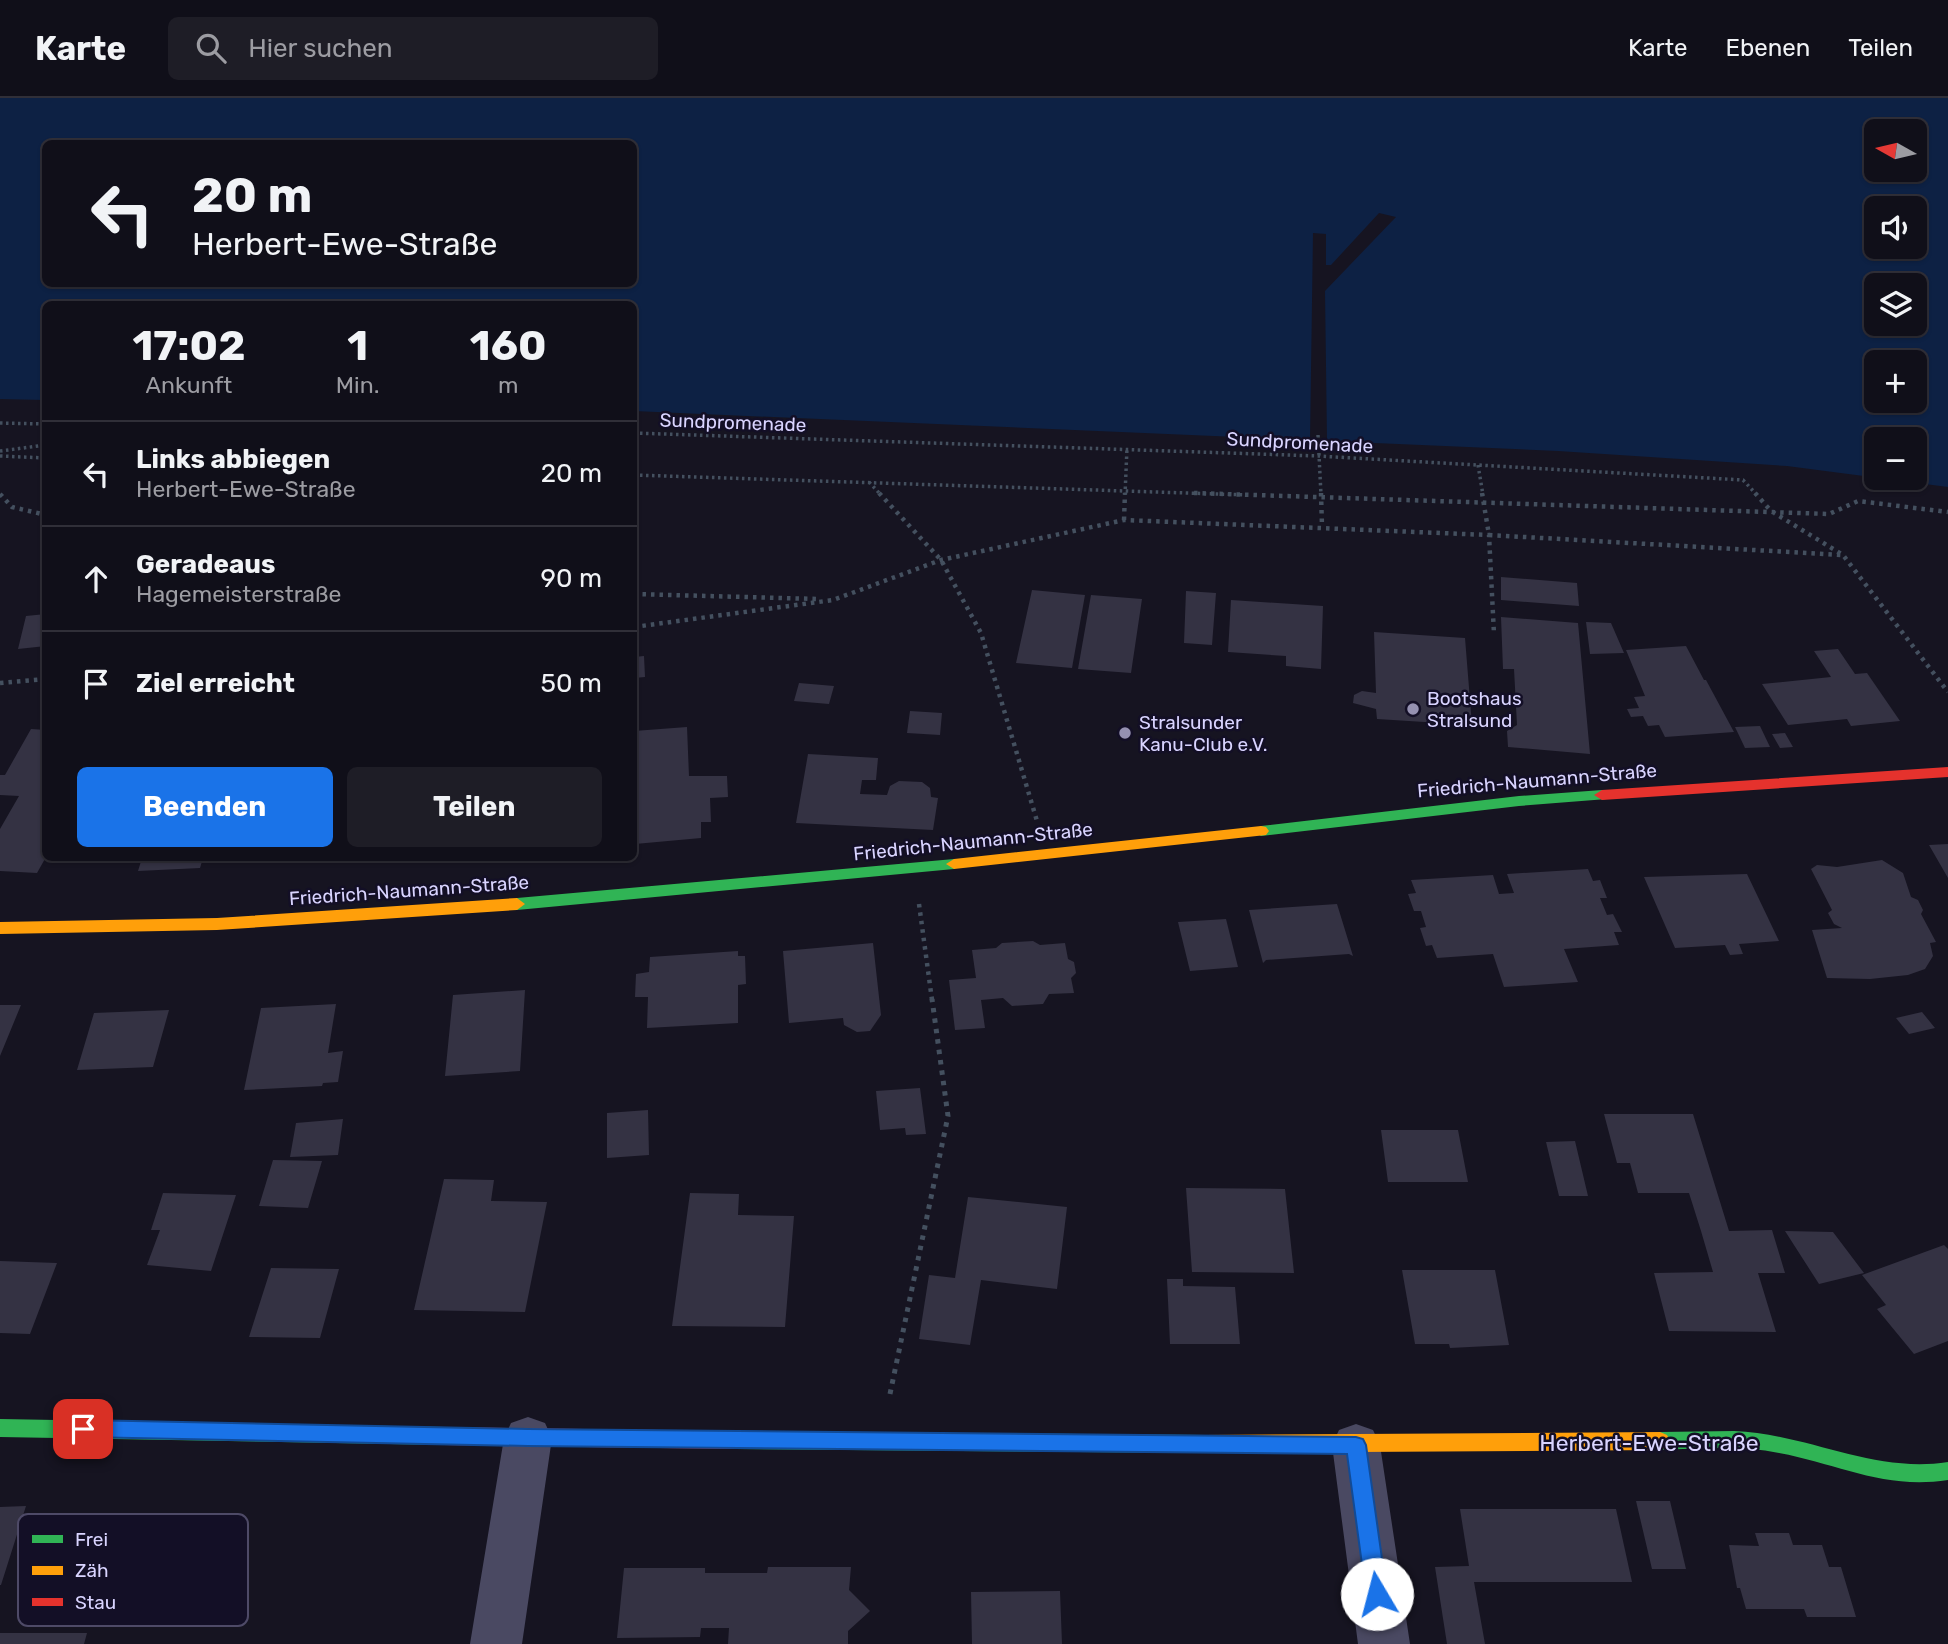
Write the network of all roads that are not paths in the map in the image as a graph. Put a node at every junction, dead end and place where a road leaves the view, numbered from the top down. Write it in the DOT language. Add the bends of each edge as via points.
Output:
graph roads {
  1 [pos="1948,772"];
  2 [pos="0,928"];
  3 [pos="0,1428"];
  4 [pos="528,1438"];
  5 [pos="1356,1445"];
  6 [pos="1945,1482"];
  7 [pos="496,1644"];
  8 [pos="1384,1644"];
  1 -- 2 [label="street, Friedrich-Naumann-Straße" via="1519,801 1043,856 449,910 217,924"];
  3 -- 4 [label="street, Herbert-Ewe-Straße"];
  4 -- 5 [label="street, Herbert-Ewe-Straße"];
  4 -- 7 [label="street"];
  5 -- 6 [label="street, Herbert-Ewe-Straße" via="1742,1440 1779,1444 1888,1474"];
  5 -- 8 [label="street"];
}
